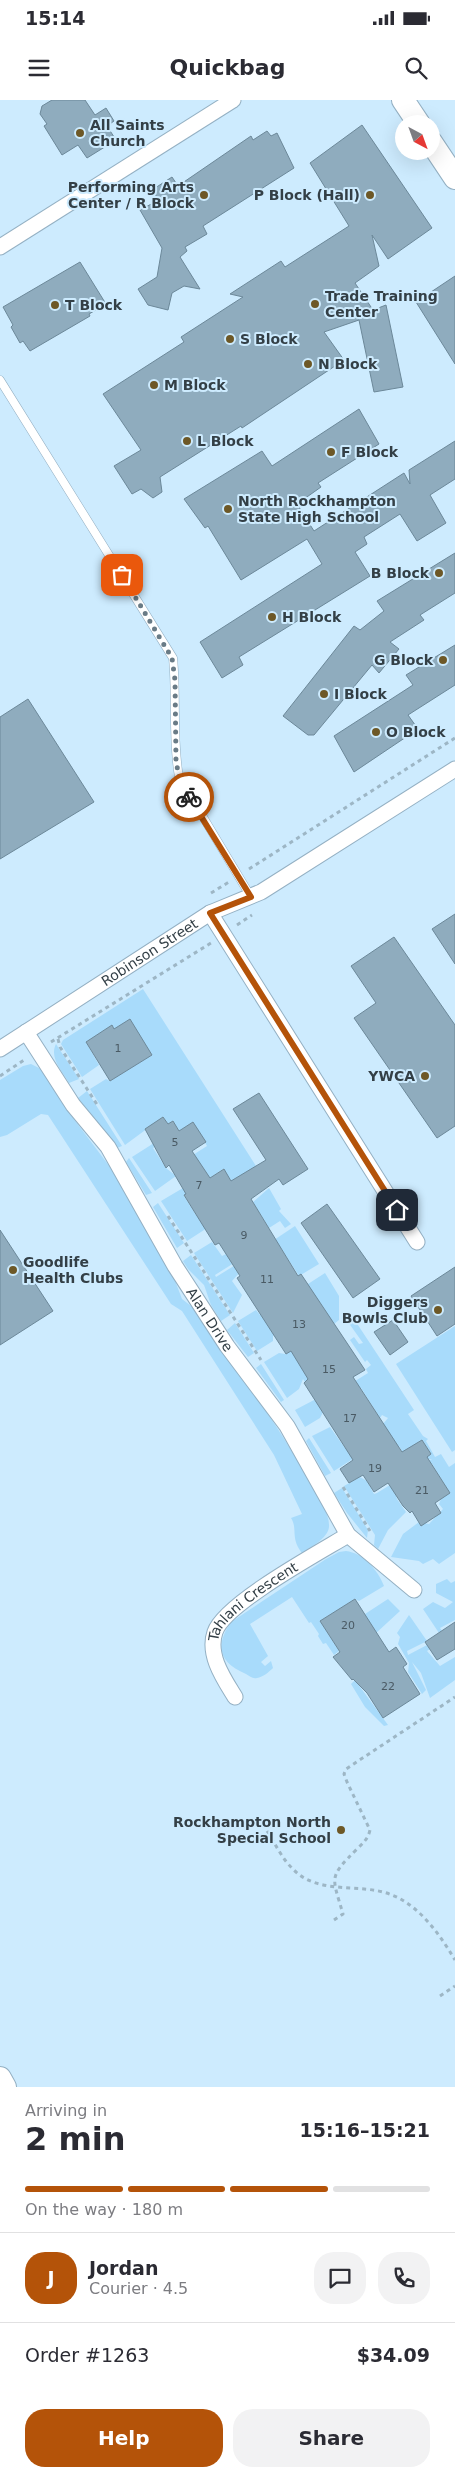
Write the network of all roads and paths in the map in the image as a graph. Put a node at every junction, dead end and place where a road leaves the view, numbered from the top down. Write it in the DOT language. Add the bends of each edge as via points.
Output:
graph roads {
  1 [pos="233,100"];
  2 [pos="403,100"];
  3 [pos="413,115"];
  4 [pos="440,156"];
  5 [pos="455,178"];
  6 [pos="0,247"];
  7 [pos="0,380"];
  8 [pos="455,769"];
  9 [pos="251,897"];
  10 [pos="210,913"];
  11 [pos="26,1032"];
  12 [pos="58,1039"];
  13 [pos="0,1049"];
  14 [pos="24,1060"];
  15 [pos="0,1076"];
  16 [pos="100,1109"];
  17 [pos="165,1211"];
  18 [pos="417,1242"];
  19 [pos="264,1366"];
  20 [pos="337,1479"];
  21 [pos="348,1534"];
  22 [pos="366,1549"];
  23 [pos="414,1590"];
  24 [pos="235,1697"];
  25 [pos="455,1697"];
  26 [pos="267,1831"];
  27 [pos="335,1886"];
  28 [pos="334,1920"];
  29 [pos="455,1960"];
  30 [pos="455,1986"];
  31 [pos="440,1996"];
  32 [pos="0,2078"];
  33 [pos="5,2087"];
  1 -- 6 [label="street"];
  2 -- 3 [label="street"];
  4 -- 5 [label="street"];
  7 -- 9 [label="lane" via="172,658 179,777"];
  8 -- 9 [label="street, Robinson Street"];
  9 -- 10 [label="street, Robinson Street"];
  10 -- 11 [label="street, Robinson Street"];
  10 -- 18 [label="street"];
  11 -- 13 [label="street, Robinson Street"];
  11 -- 21 [label="street, Alan Drive" via="73,1105 108,1147 175,1266 227,1346 288,1426"];
  12 -- 16 [label="path"];
  14 -- 15 [label="path"];
  17 -- 19 [label="path"];
  20 -- 22 [label="path" via="373,1536"];
  21 -- 22 [label="street, Alan Drive"];
  21 -- 24 [label="street, Tahlani Crescent" via="239,1604 223,1620 215,1632 215,1659"];
  22 -- 23 [label="street, Alan Drive"];
  25 -- 27 [label="path" via="346,1769 347,1782 370,1830 364,1842 337,1869"];
  26 -- 27 [label="path" via="292,1869 300,1875"];
  27 -- 28 [label="path" via="343,1914"];
  27 -- 29 [label="path" via="392,1895 415,1910 439,1934"];
  30 -- 31 [label="path"];
  32 -- 33 [label="street"];
}
